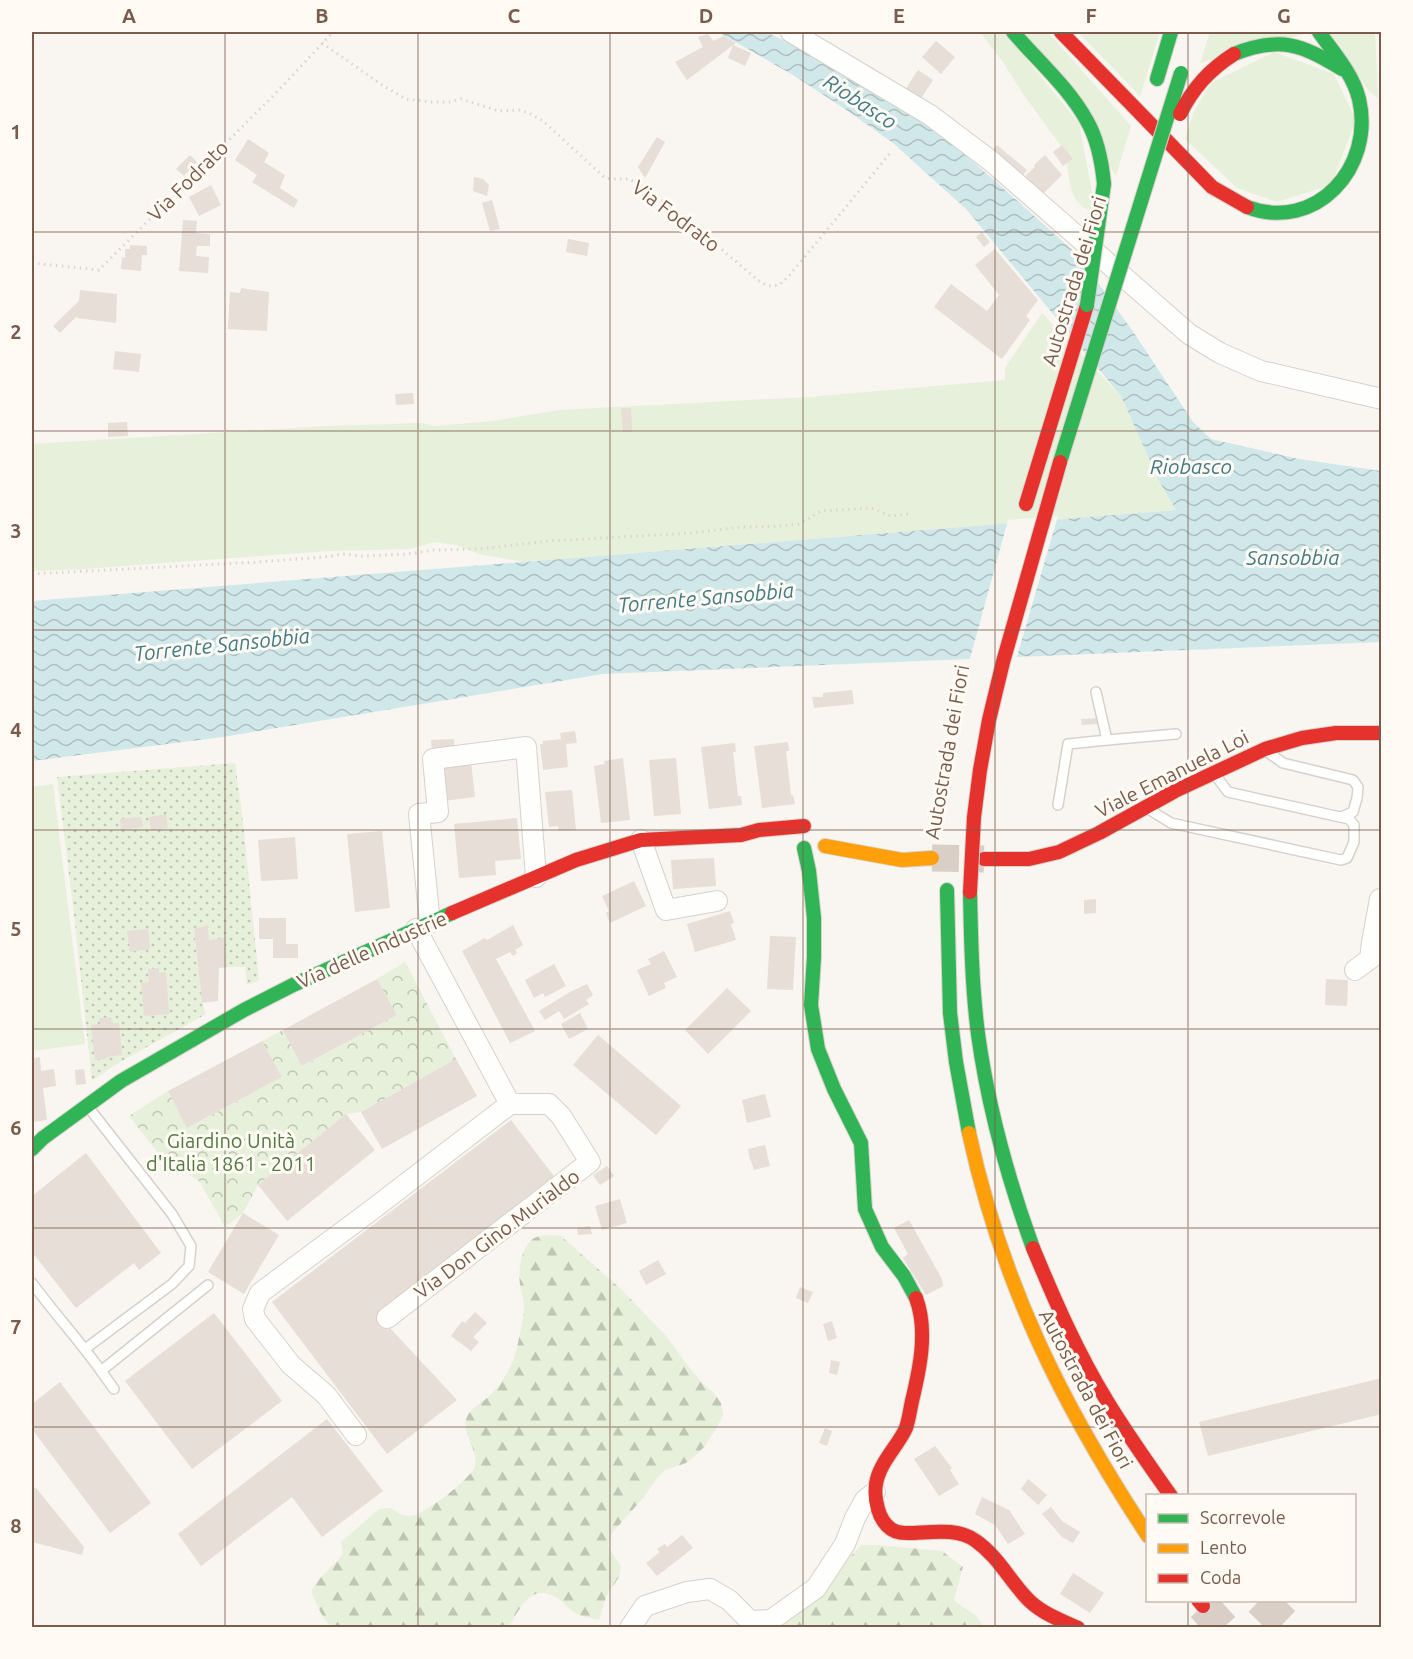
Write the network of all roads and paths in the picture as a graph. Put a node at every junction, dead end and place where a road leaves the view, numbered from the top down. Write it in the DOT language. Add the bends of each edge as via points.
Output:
graph roads {
  1 [pos="333,32"];
  2 [pos="791,32"];
  3 [pos="1013,32"];
  4 [pos="1061,32"];
  5 [pos="1171,32"];
  6 [pos="1319,32"];
  7 [pos="322,43"];
  8 [pos="1183,68"];
  9 [pos="1346,72"];
  10 [pos="1139,135"];
  11 [pos="892,151"];
  12 [pos="1146,187"];
  13 [pos="1111,226"];
  14 [pos="32,264"];
  15 [pos="1087,305"];
  16 [pos="1382,399"];
  17 [pos="908,514"];
  18 [pos="1023,514"];
  19 [pos="32,574"];
  20 [pos="1096,692"];
  21 [pos="1382,733"];
  22 [pos="1176,734"];
  23 [pos="1107,740"];
  24 [pos="1265,749"];
  25 [pos="1213,773"];
  26 [pos="1058,805"];
  27 [pos="1145,807"];
  28 [pos="1341,817"];
  29 [pos="746,834"];
  30 [pos="819,835"];
  31 [pos="641,840"];
  32 [pos="803,846"];
  33 [pos="927,858"];
  34 [pos="984,859"];
  35 [pos="537,877"];
  36 [pos="948,885"];
  37 [pos="1380,899"];
  38 [pos="717,901"];
  39 [pos="814,918"];
  40 [pos="423,926"];
  41 [pos="1355,970"];
  42 [pos="510,1104"];
  43 [pos="87,1107"];
  44 [pos="32,1149"];
  45 [pos="32,1283"];
  46 [pos="208,1285"];
  47 [pos="387,1318"];
  48 [pos="85,1349"];
  49 [pos="101,1371"];
  50 [pos="114,1389"];
  51 [pos="356,1435"];
  52 [pos="875,1492"];
  53 [pos="1170,1494"];
  54 [pos="1146,1533"];
  55 [pos="630,1628"];
  56 [pos="1078,1628"];
  1 -- 7 [label="path, Via Fodrato"];
  2 -- 16 [label="street" via="930,115 991,161 1189,334 1261,371"];
  3 -- 15 [label="main road, bridge" via="1077,106 1088,122 1099,154 1104,183"];
  4 -- 9 [label="main road" via="1212,187 1234,203 1270,213 1291,211 1328,195 1354,164 1362,141 1363,121 1359,97"];
  5 -- 10 [label="main road"];
  6 -- 9 [label="main road"];
  7 -- 11 [label="path, Via Fodrato" via="406,99 461,99 499,111 529,113 603,176 629,179 645,187 769,286 779,285 789,277"];
  7 -- 14 [label="path, Via Fodrato" via="99,270"];
  8 -- 12 [label="main road, Autostrada dei Fiori, bridge"];
  9 -- 12 [label="main road, bridge" via="1315,52 1288,44 1266,43 1234,54 1208,73 1188,97"];
  12 -- 53 [label="main road, Autostrada dei Fiori, bridge" via="1047,504 1003,662 980,770 970,892 976,1011 985,1080 1017,1207 1072,1339 1128,1436"];
  13 -- 15 [label="main road, Autostrada dei Fiori, bridge"];
  15 -- 18 [label="main road, Autostrada dei Fiori"];
  17 -- 19 [label="path" via="891,516 871,508 821,511 799,524 782,526 408,554 345,554"];
  20 -- 23 [label="lane"];
  21 -- 24 [label="main road, Viale Emanuela Loi" via="1336,733"];
  22 -- 23 [label="lane"];
  23 -- 26 [label="lane" via="1068,744"];
  24 -- 25 [label="main road, Viale Emanuela Loi"];
  24 -- 28 [label="lane" via="1283,763 1353,780 1358,786 1353,812"];
  25 -- 27 [label="main road, Viale Emanuela Loi"];
  25 -- 28 [label="lane" via="1228,792"];
  27 -- 28 [label="lane" via="1171,823 1341,860 1347,858 1354,842 1354,825"];
  27 -- 34 [label="main road, Viale Emanuela Loi" via="1059,852 1029,858"];
  29 -- 30 [label="main road, Via delle Industrie" via="759,830"];
  29 -- 31 [label="main road, Via delle Industrie"];
  29 -- 32 [label="main road, Via delle Industrie"];
  30 -- 32 [label="main road, Via delle Industrie" via="813,851"];
  30 -- 32 [label="main road" via="800,835"];
  30 -- 33 [label="main road" via="902,860"];
  30 -- 39 [label="main road"];
  31 -- 35 [label="main road, Via delle Industrie"];
  31 -- 38 [label="street" via="666,910"];
  32 -- 39 [label="main road"];
  35 -- 40 [label="main road, Via delle Industrie"];
  35 -- 40 [label="street" via="526,747 433,759 438,812 419,814"];
  36 -- 54 [label="main road, Autostrada dei Fiori" via="948,956 958,1074 996,1236 1046,1362 1110,1478"];
  37 -- 41 [label="street" via="1370,959"];
  39 -- 52 [label="main road" via="811,1005 818,1050 861,1143 865,1209 882,1247 917,1300 923,1342 906,1427 879,1474"];
  40 -- 42 [label="street"];
  40 -- 43 [label="main road, Via delle Industrie" via="244,1010 121,1081"];
  42 -- 47 [label="street, Via Don Gino Murialdo" via="549,1104 590,1162"];
  42 -- 51 [label="street" via="260,1293 253,1309 255,1319 291,1365 326,1395"];
  43 -- 44 [label="main road, Via delle Industrie"];
  43 -- 48 [label="lane" via="172,1214 191,1246 189,1266 172,1284"];
  45 -- 48 [label="lane"];
  46 -- 49 [label="lane"];
  48 -- 49 [label="lane"];
  49 -- 50 [label="lane"];
  52 -- 55 [label="street" via="865,1500 845,1544 816,1588 771,1620 750,1621 729,1600 710,1589 645,1606"];
  52 -- 56 [label="main road" via="879,1513 892,1530 954,1532 974,1539 1044,1613"];
}
